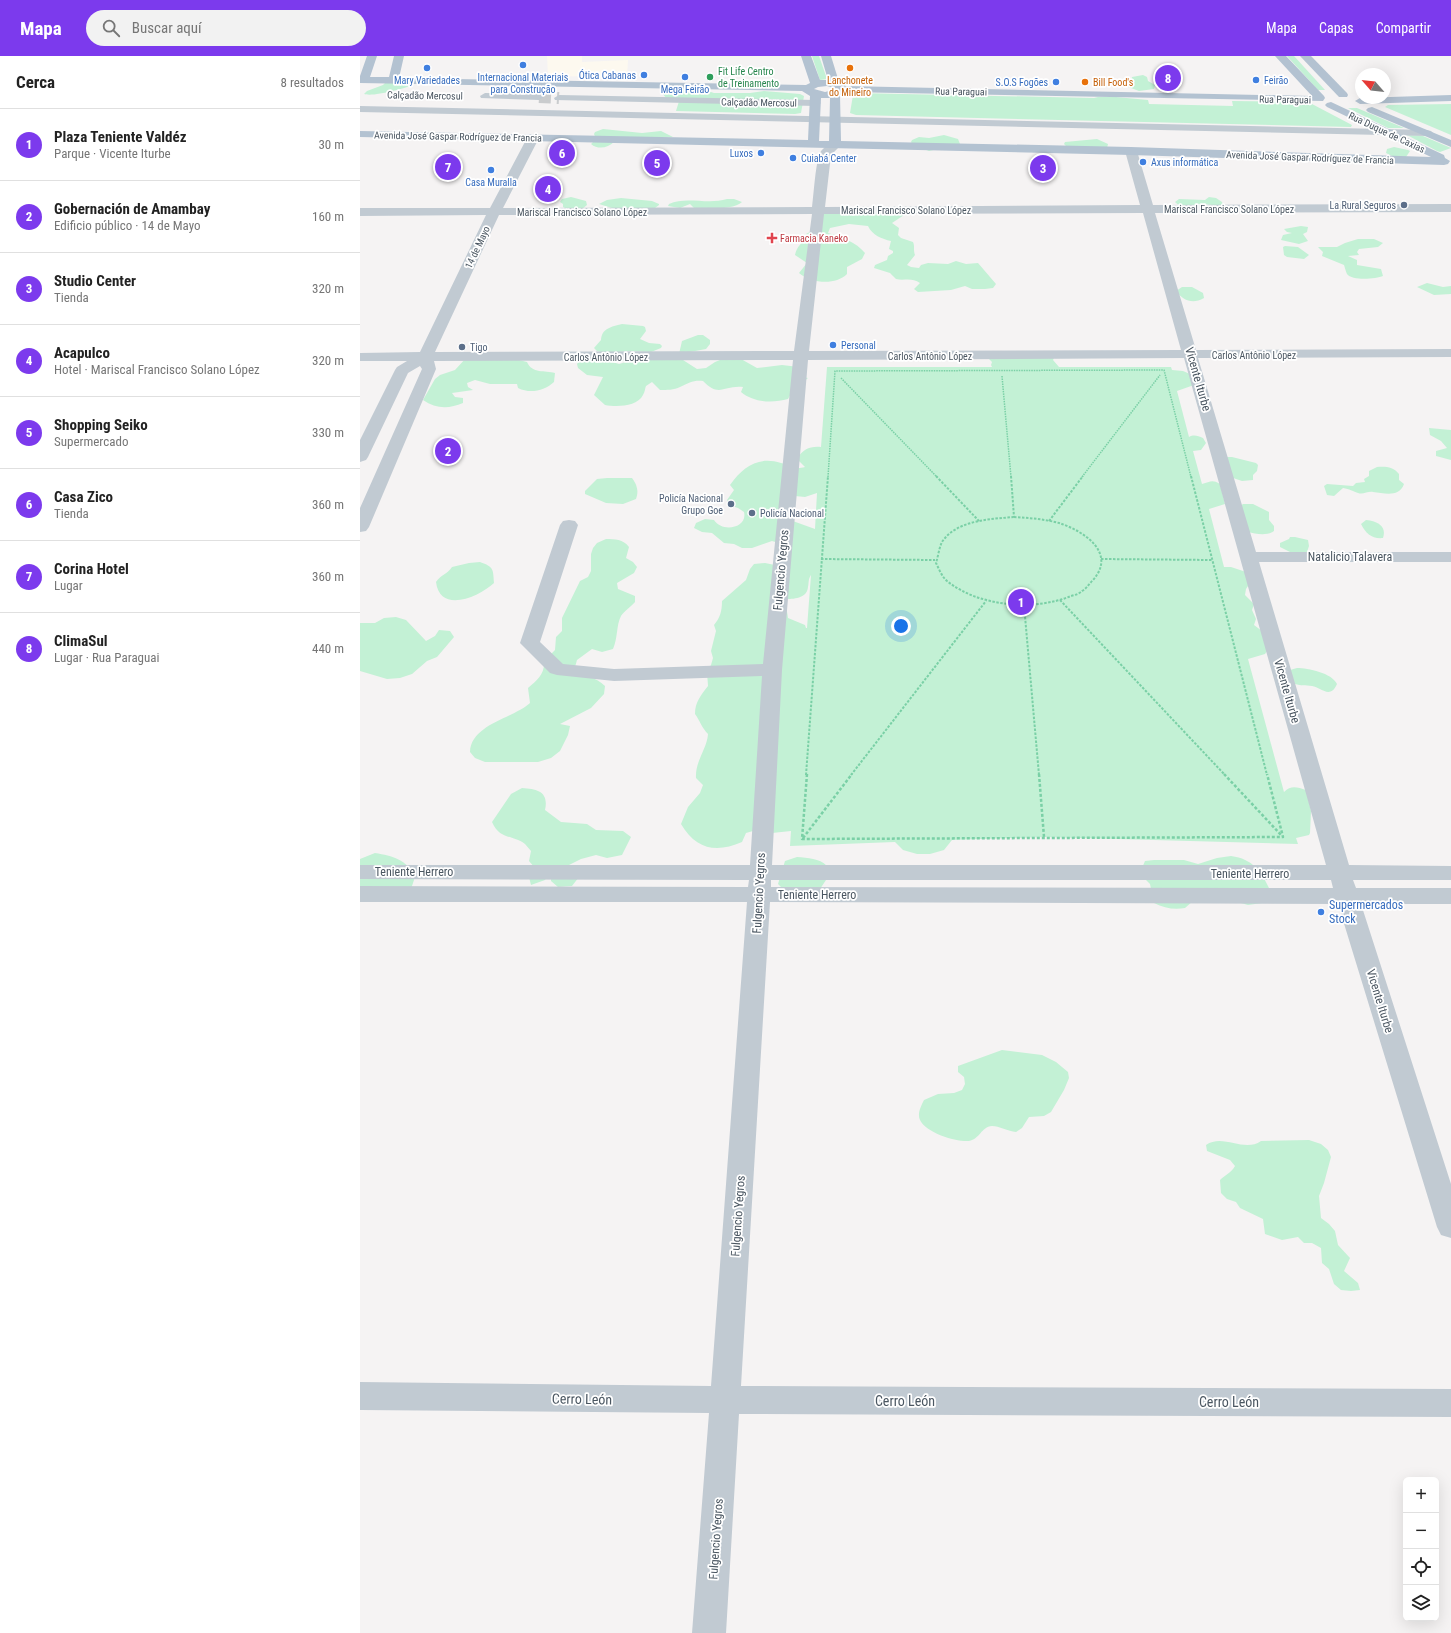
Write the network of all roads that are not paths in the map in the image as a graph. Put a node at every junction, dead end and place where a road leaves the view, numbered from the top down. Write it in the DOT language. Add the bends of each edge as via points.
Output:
graph roads {
  1 [pos="372,56"];
  2 [pos="400,56"];
  3 [pos="806,56"];
  4 [pos="826,56"];
  5 [pos="1280,56"];
  6 [pos="1305,56"];
  7 [pos="362,80"];
  8 [pos="393,81"];
  9 [pos="837,89"];
  10 [pos="814,92"];
  11 [pos="1343,95"];
  12 [pos="476,96"];
  13 [pos="539,97"];
  14 [pos="559,98"];
  15 [pos="1451,98"];
  16 [pos="1320,99"];
  17 [pos="1354,102"];
  18 [pos="1331,105"];
  19 [pos="360,109"];
  20 [pos="815,119"];
  21 [pos="835,119"];
  22 [pos="1386,132"];
  23 [pos="1427,132"];
  24 [pos="360,134"];
  25 [pos="533,138"];
  26 [pos="1451,144"];
  27 [pos="824,148"];
  28 [pos="1131,151"];
  29 [pos="1448,161"];
  30 [pos="1451,208"];
  31 [pos="1149,209"];
  32 [pos="818,211"];
  33 [pos="360,212"];
  34 [pos="494,212"];
  35 [pos="1451,353"];
  36 [pos="801,356"];
  37 [pos="1191,356"];
  38 [pos="360,357"];
  39 [pos="425,357"];
  40 [pos="360,457"];
  41 [pos="569,525"];
  42 [pos="360,527"];
  43 [pos="1249,557"];
  44 [pos="1451,557"];
  45 [pos="772,670"];
  46 [pos="360,872"];
  47 [pos="468,872"];
  48 [pos="760,872"];
  49 [pos="1049,873"];
  50 [pos="1451,873"];
  51 [pos="1340,874"];
  52 [pos="360,894"];
  53 [pos="463,894"];
  54 [pos="1050,895"];
  55 [pos="1347,895"];
  56 [pos="759,896"];
  57 [pos="1451,896"];
  58 [pos="1451,1227"];
  59 [pos="360,1396"];
  60 [pos="726,1400"];
  61 [pos="1451,1403"];
  62 [pos="709,1633"];
  1 -- 7 [label="main road"];
  2 -- 8 [label="main road"];
  3 -- 10 [label="main road"];
  4 -- 9 [label="main road"];
  5 -- 16 [label="main road"];
  6 -- 11 [label="main road, Rua Duque de Caxias"];
  7 -- 8 [label="main road"];
  8 -- 10 [label="main road"];
  9 -- 10 [label="main road, Rua Paraguai"];
  9 -- 16 [label="main road, Rua Paraguai"];
  9 -- 21 [label="main road"];
  10 -- 14 [label="street, Calçadão Mercosul"];
  10 -- 20 [label="main road"];
  11 -- 16 [label="main road" via="1330,95"];
  11 -- 17 [label="main road, Rua Duque de Caxias" via="1353,98"];
  12 -- 13 [label="street, Calçadão Mercosul"];
  15 -- 17 [label="main road"];
  16 -- 18 [label="main road, Rua Duque de Caxias" via="1323,103"];
  17 -- 18 [label="main road" via="1346,106"];
  17 -- 23 [label="main road, Rua Duque de Caxias"];
  18 -- 22 [label="main road, Rua Duque de Caxias"];
  19 -- 20 [label="street"];
  20 -- 21 [label="street"];
  20 -- 27 [label="main road"];
  21 -- 22 [label="street"];
  21 -- 27 [label="main road"];
  22 -- 23 [label="street"];
  22 -- 29 [label="main road, Rua Duque de Caxias"];
  23 -- 26 [label="main road, Rua Duque de Caxias"];
  24 -- 25 [label="main road, Avenida José Gaspar Rodríguez de Francia"];
  25 -- 27 [label="main road, Avenida José Gaspar Rodríguez de Francia"];
  25 -- 34 [label="street, 14 de Mayo"];
  27 -- 28 [label="main road, Avenida José Gaspar Rodríguez de Francia"];
  27 -- 32 [label="street, Fulgencio Yegros"];
  28 -- 29 [label="main road, Avenida José Gaspar Rodríguez de Francia"];
  28 -- 31 [label="street, Vicente Iturbe"];
  30 -- 31 [label="street, Mariscal Francisco Solano López"];
  31 -- 32 [label="street, Mariscal Francisco Solano López"];
  31 -- 37 [label="street, Vicente Iturbe"];
  32 -- 34 [label="street, Mariscal Francisco Solano López"];
  32 -- 36 [label="street, Fulgencio Yegros"];
  33 -- 34 [label="street, Mariscal Francisco Solano López"];
  34 -- 39 [label="street, 14 de Mayo"];
  35 -- 37 [label="street, Carlos Antônio López"];
  36 -- 37 [label="street, Carlos Antônio López"];
  36 -- 39 [label="street, Carlos Antônio López"];
  36 -- 45 [label="street, Fulgencio Yegros"];
  37 -- 43 [label="street, Vicente Iturbe"];
  38 -- 39 [label="street, Carlos Antônio López"];
  39 -- 40 [label="street" via="402,370"];
  39 -- 42 [label="street, 14 de Mayo" via="429,369"];
  41 -- 45 [label="street" via="530,643 557,669 614,675"];
  43 -- 44 [label="street, Natalicio Talavera"];
  43 -- 51 [label="street, Vicente Iturbe"];
  45 -- 48 [label="street, Fulgencio Yegros"];
  46 -- 47 [label="street, Teniente Herrero"];
  47 -- 48 [label="street, Teniente Herrero"];
  47 -- 53 [label="street, Teniente Herrero"];
  48 -- 49 [label="street, Teniente Herrero"];
  48 -- 56 [label="street, Fulgencio Yegros"];
  49 -- 51 [label="street, Teniente Herrero"];
  49 -- 54 [label="street"];
  50 -- 51 [label="street, Teniente Herrero"];
  51 -- 55 [label="street, Vicente Iturbe"];
  52 -- 53 [label="street, Teniente Herrero"];
  53 -- 56 [label="street, Teniente Herrero"];
  54 -- 55 [label="street, Teniente Herrero"];
  54 -- 56 [label="street, Teniente Herrero"];
  55 -- 57 [label="street, Teniente Herrero"];
  55 -- 58 [label="street, Vicente Iturbe"];
  56 -- 60 [label="street, Fulgencio Yegros"];
  59 -- 60 [label="street, Cerro León"];
  60 -- 61 [label="street, Cerro León"];
  60 -- 62 [label="street, Fulgencio Yegros"];
}
